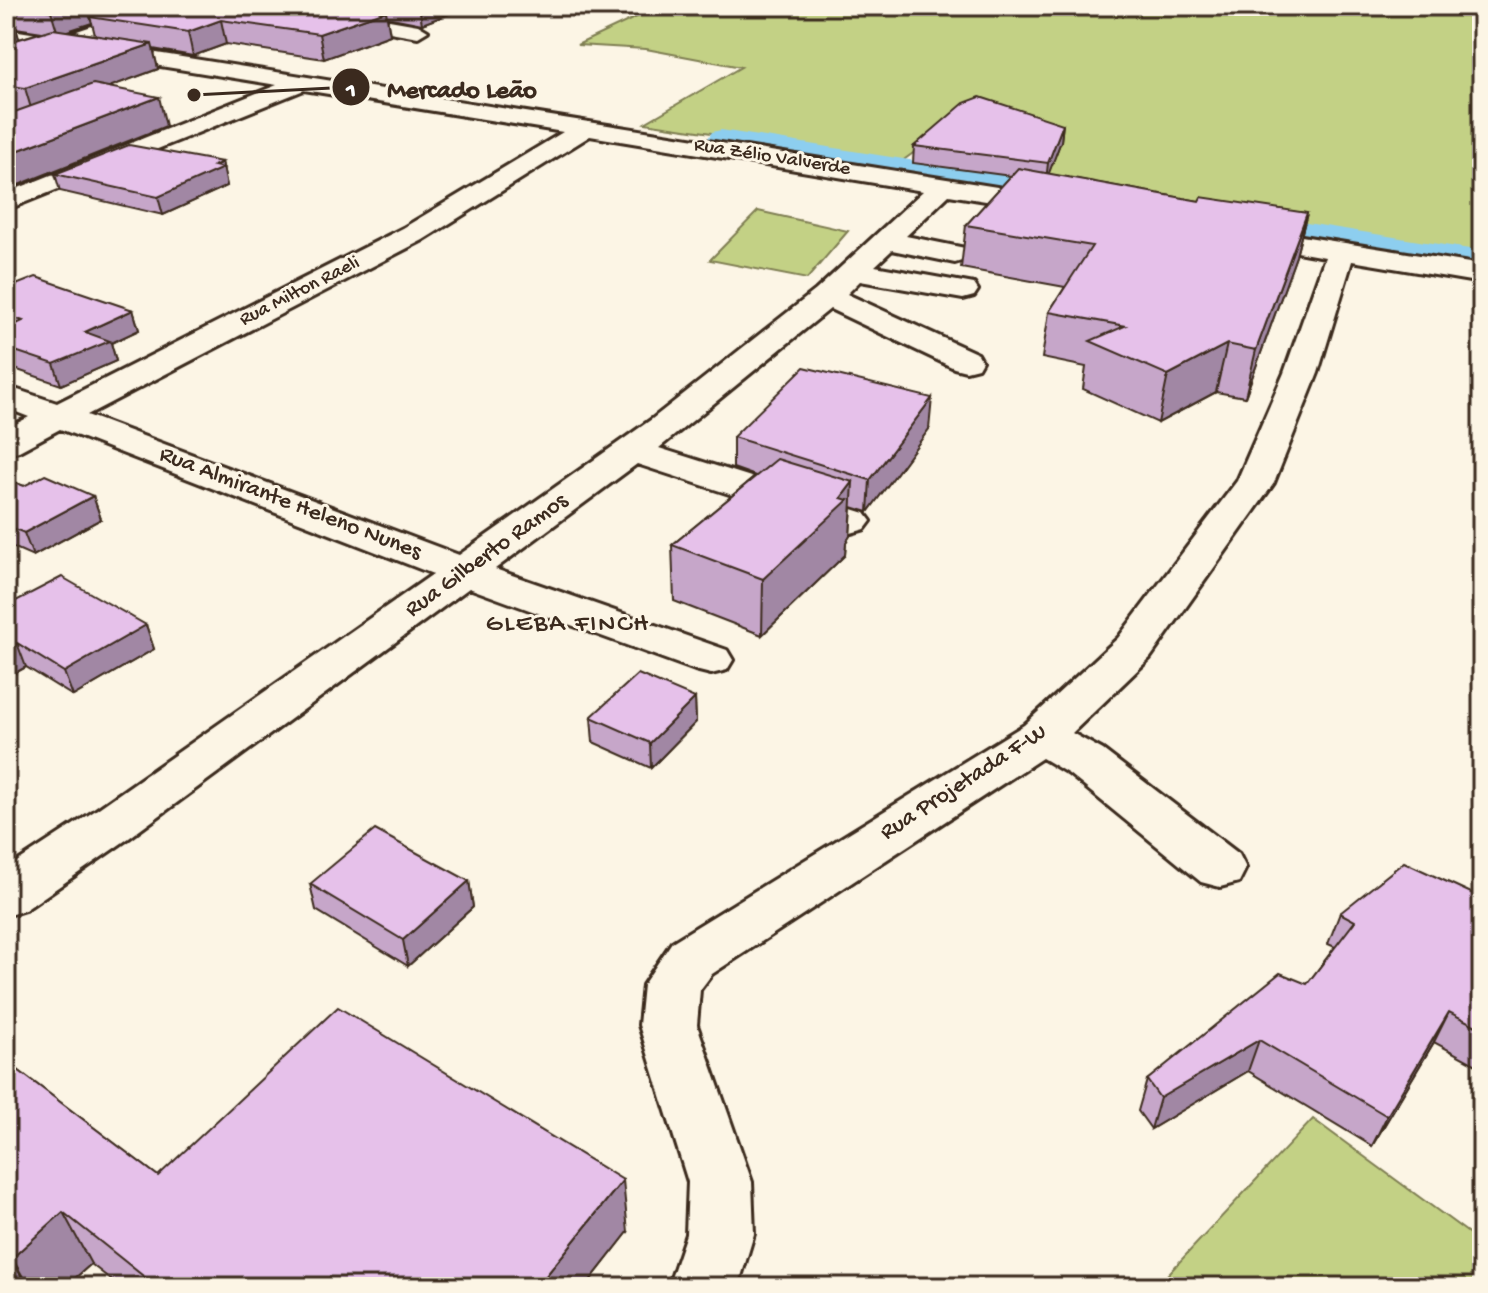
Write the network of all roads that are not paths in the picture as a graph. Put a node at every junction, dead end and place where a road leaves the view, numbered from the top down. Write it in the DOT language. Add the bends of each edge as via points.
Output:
graph roads {
  1 [pos="170,6"];
  2 [pos="277,6"];
  3 [pos="1460,6"];
  4 [pos="1482,8"];
  5 [pos="418,31"];
  6 [pos="6,35"];
  7 [pos="61,44"];
  8 [pos="6,62"];
  9 [pos="304,82"];
  10 [pos="587,128"];
  11 [pos="943,186"];
  12 [pos="6,202"];
  13 [pos="1082,208"];
  14 [pos="1219,231"];
  15 [pos="885,240"];
  16 [pos="1341,251"];
  17 [pos="955,254"];
  18 [pos="1482,274"];
  19 [pos="840,283"];
  20 [pos="963,290"];
  21 [pos="966,361"];
  22 [pos="6,396"];
  23 [pos="62,416"];
  24 [pos="6,443"];
  25 [pos="631,452"];
  26 [pos="851,521"];
  27 [pos="465,572"];
  28 [pos="711,660"];
  29 [pos="1041,736"];
  30 [pos="1220,868"];
  31 [pos="6,896"];
  32 [pos="703,1287"];
  1 -- 7 [label="street"];
  2 -- 5 [label="street"];
  3 -- 4 [label="street"];
  6 -- 7 [label="street, Rua Zélio Valverde"];
  7 -- 8 [label="street"];
  7 -- 9 [label="street, Rua Zélio Valverde"];
  9 -- 10 [label="street, Rua Zélio Valverde"];
  9 -- 12 [label="street"];
  10 -- 11 [label="street, Rua Zélio Valverde"];
  10 -- 23 [label="street, Rua Milton Raeli" via="413,234"];
  11 -- 13 [label="street, Rua Zélio Valverde"];
  11 -- 15 [label="street, Rua Gilberto Ramos"];
  14 -- 16 [label="street"];
  15 -- 17 [label="street"];
  15 -- 19 [label="street, Rua Gilberto Ramos"];
  16 -- 18 [label="street"];
  16 -- 29 [label="street, Rua Projetada F-W" via="1301,373 1255,483 1134,648"];
  19 -- 20 [label="street"];
  19 -- 21 [label="street"];
  19 -- 25 [label="street, Rua Gilberto Ramos"];
  22 -- 23 [label="street, Rua Almirante Heleno Nunes"];
  23 -- 24 [label="street, Rua Milton Raeli"];
  23 -- 27 [label="street, Rua Almirante Heleno Nunes"];
  25 -- 26 [label="street"];
  25 -- 27 [label="street, Rua Gilberto Ramos"];
  27 -- 28 [label="street, Rua Almirante Heleno Nunes"];
  27 -- 31 [label="street, Rua Gilberto Ramos"];
  29 -- 30 [label="street" via="1086,762"];
  29 -- 32 [label="street, Rua Projetada F-W" via="692,958 672,985 668,1025 720,1182 720,1234"];
}
